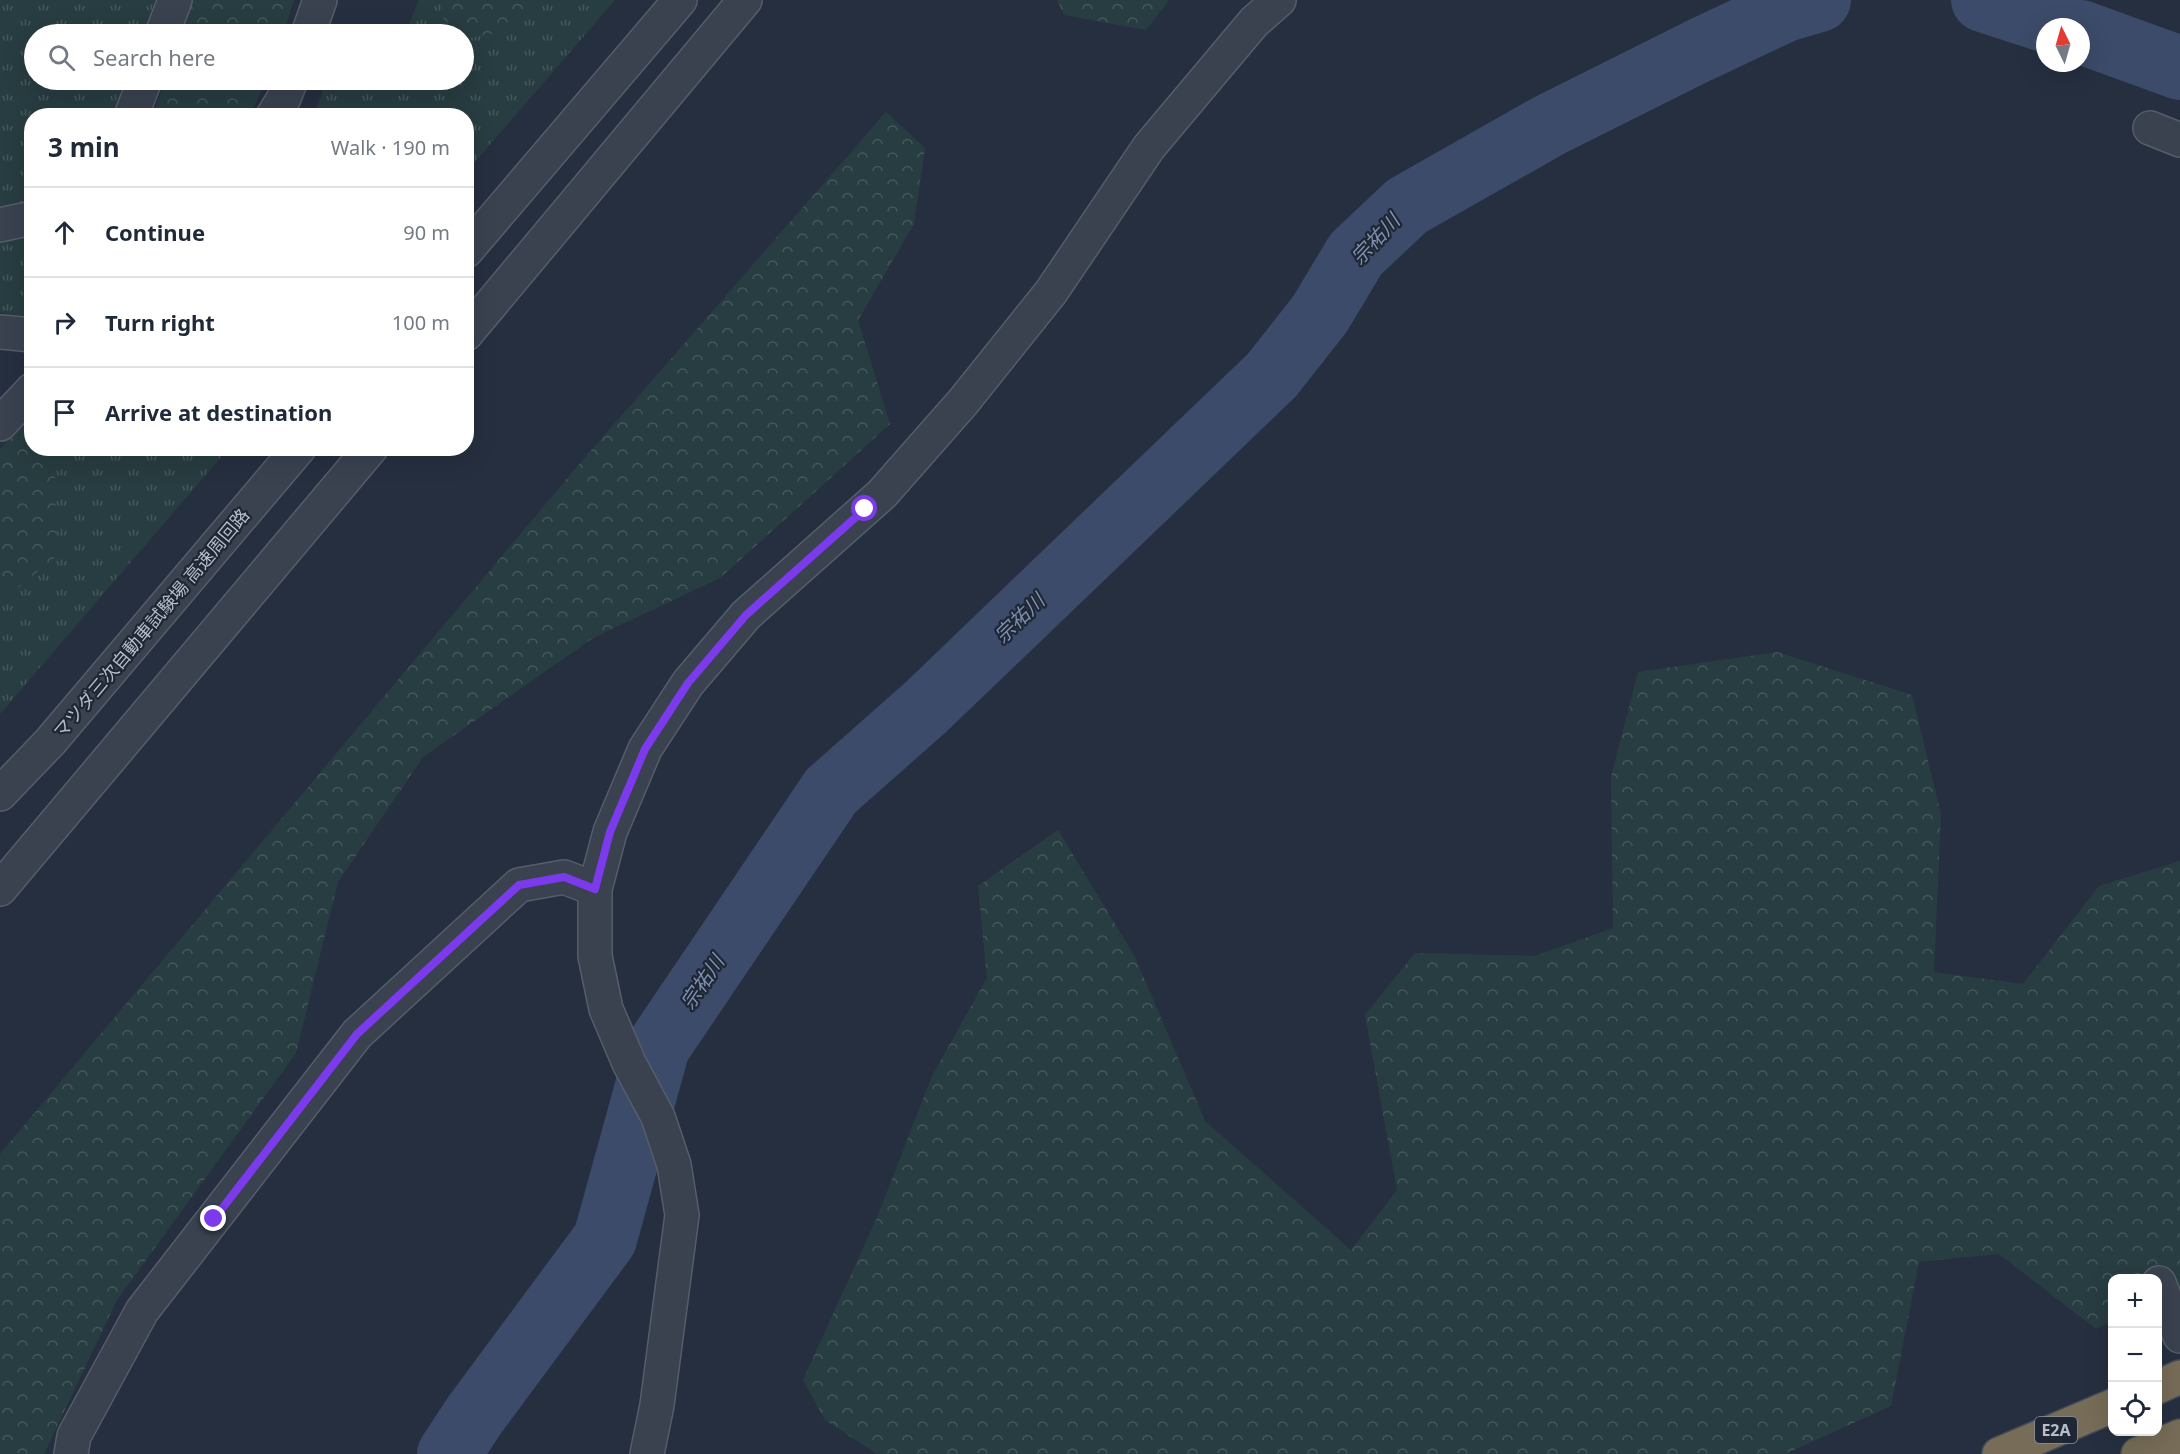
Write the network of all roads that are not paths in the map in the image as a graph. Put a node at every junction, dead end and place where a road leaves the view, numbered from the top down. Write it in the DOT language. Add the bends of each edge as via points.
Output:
graph roads {
  1 [pos="175,0"];
  2 [pos="320,0"];
  3 [pos="680,0"];
  4 [pos="745,0"];
  5 [pos="1279,0"];
  6 [pos="166,24"];
  7 [pos="312,24"];
  8 [pos="141,90"];
  9 [pos="287,90"];
  10 [pos="134,108"];
  11 [pos="278,108"];
  12 [pos="2150,128"];
  13 [pos="2180,140"];
  14 [pos="24,220"];
  15 [pos="0,225"];
  16 [pos="474,242"];
  17 [pos="474,324"];
  18 [pos="0,332"];
  19 [pos="24,334"];
  20 [pos="24,398"];
  21 [pos="0,424"];
  22 [pos="292,456"];
  23 [pos="364,456"];
  24 [pos="0,794"];
  25 [pos="0,889"];
  26 [pos="595,889"];
  27 [pos="2162,1291"];
  28 [pos="2180,1336"];
  29 [pos="2180,1377"];
  30 [pos="2162,1385"];
  31 [pos="2108,1408"];
  32 [pos="2180,1436"];
  33 [pos="71,1454"];
  34 [pos="647,1454"];
  35 [pos="1999,1454"];
  36 [pos="2138,1454"];
  1 -- 6 [label="street"];
  2 -- 7 [label="street"];
  3 -- 16 [label="street"];
  4 -- 17 [label="street"];
  5 -- 26 [label="street" via="1254,22 1149,147 1051,292 963,402 882,494 746,615 688,683 645,749 610,832"];
  8 -- 10 [label="street"];
  9 -- 11 [label="street"];
  12 -- 13 [label="street"];
  14 -- 15 [label="street"];
  18 -- 19 [label="street"];
  20 -- 21 [label="street"];
  22 -- 24 [label="street, マツダ三次自動車試験場 高速周回路" via="50,742"];
  23 -- 25 [label="street"];
  26 -- 33 [label="street" via="564,877 519,885 357,1034 142,1311 74,1436"];
  26 -- 34 [label="street" via="595,956 606,1009 658,1117 674,1166 682,1215"];
  27 -- 28 [label="street"];
  29 -- 30 [label="highway"];
  31 -- 35 [label="highway, E2A"];
  32 -- 36 [label="highway"];
}
